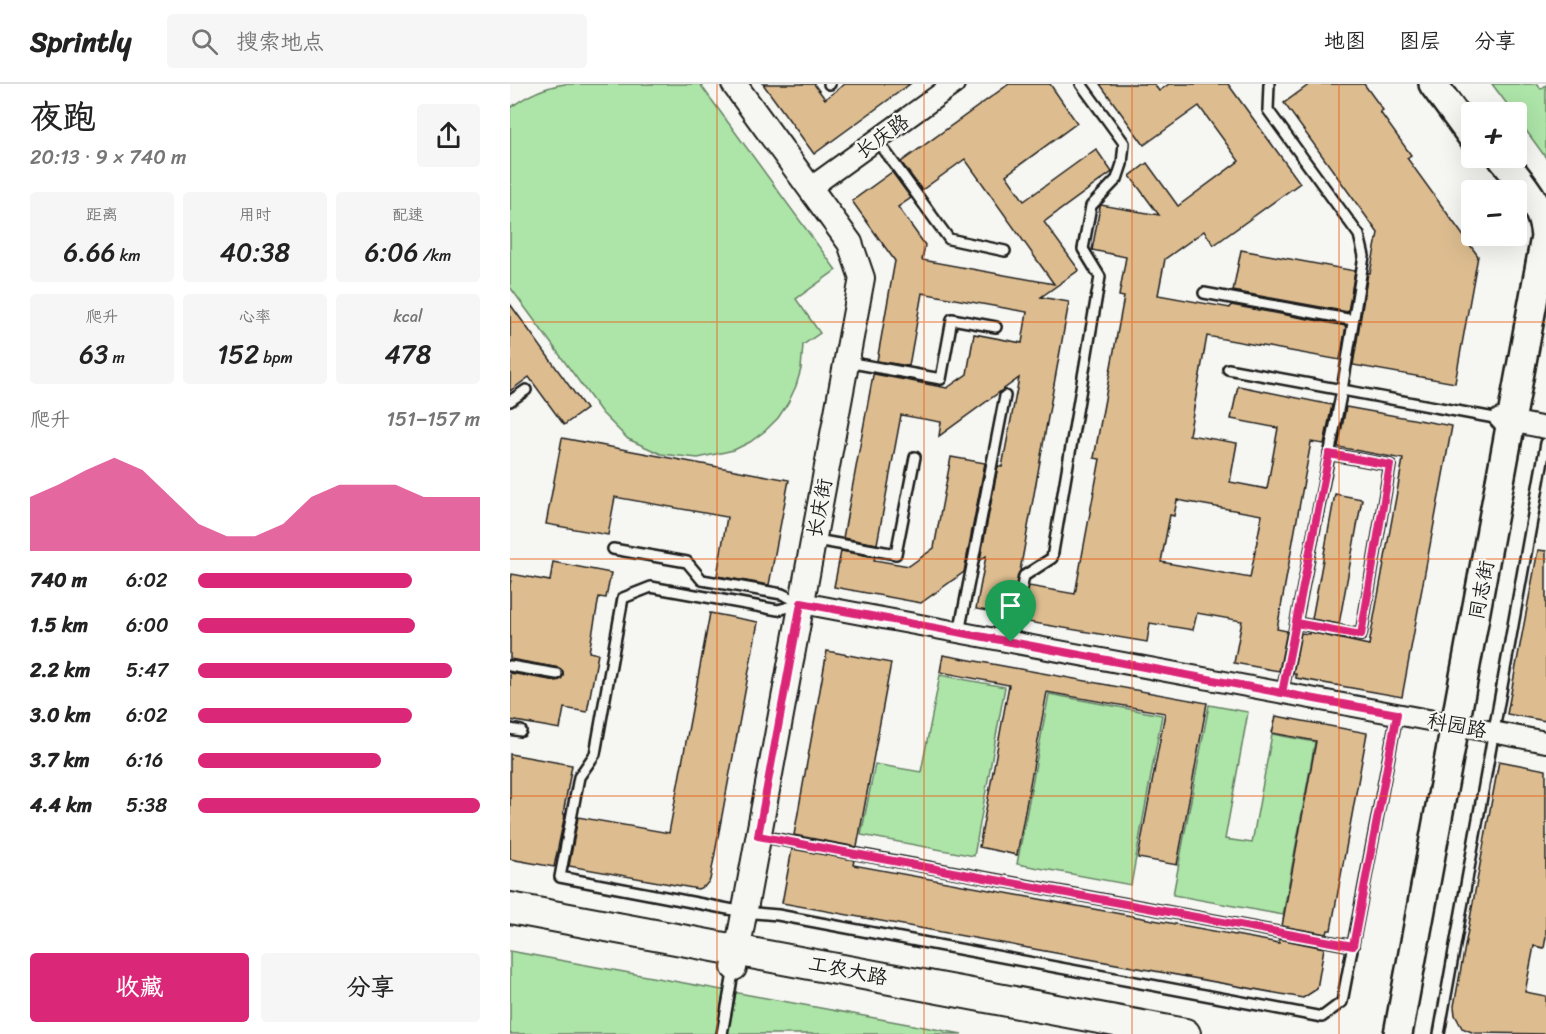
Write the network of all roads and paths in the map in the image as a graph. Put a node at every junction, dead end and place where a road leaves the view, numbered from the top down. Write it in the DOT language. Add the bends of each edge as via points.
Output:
graph roads {
  1 [pos="734,84"];
  2 [pos="954,84"];
  3 [pos="1081,84"];
  4 [pos="1269,84"];
  5 [pos="1433,84"];
  6 [pos="1449,84"];
  7 [pos="1462,102"];
  8 [pos="1461,122"];
  9 [pos="877,140"];
  10 [pos="1509,168"];
  11 [pos="810,188"];
  12 [pos="1527,215"];
  13 [pos="1542,225"];
  14 [pos="1005,251"];
  15 [pos="1204,293"];
  16 [pos="1353,320"];
  17 [pos="996,327"];
  18 [pos="847,362"];
  19 [pos="1228,369"];
  20 [pos="525,390"];
  21 [pos="1342,390"];
  22 [pos="1005,396"];
  23 [pos="510,401"];
  24 [pos="1506,421"];
  25 [pos="1546,428"];
  26 [pos="1546,443"];
  27 [pos="1329,454"];
  28 [pos="915,458"];
  29 [pos="813,540"];
  30 [pos="613,549"];
  31 [pos="801,603"];
  32 [pos="1296,623"];
  33 [pos="959,633"];
  34 [pos="1011,642"];
  35 [pos="510,666"];
  36 [pos="557,674"];
  37 [pos="1282,693"];
  38 [pos="1397,714"];
  39 [pos="1449,723"];
  40 [pos="510,729"];
  41 [pos="521,731"];
  42 [pos="1494,732"];
  43 [pos="1546,742"];
  44 [pos="758,836"];
  45 [pos="510,908"];
  46 [pos="744,912"];
  47 [pos="510,928"];
  48 [pos="1353,946"];
  49 [pos="735,959"];
  50 [pos="722,1034"];
  51 [pos="1082,1034"];
  52 [pos="1185,1034"];
  53 [pos="1385,1034"];
  54 [pos="1398,1034"];
  55 [pos="1439,1034"];
  1 -- 11 [label="street, 长庆街"];
  2 -- 9 [label="street, 长庆路"];
  3 -- 34 [label="lane" via="1124,143 1122,164 1117,179 1091,206 1083,249 1100,277 1052,558 1024,576"];
  4 -- 16 [label="lane" via="1268,110 1359,235 1364,256"];
  5 -- 8 [label="main road"];
  6 -- 7 [label="main road"];
  9 -- 11 [label="street, 长庆路"];
  9 -- 14 [label="lane" via="949,239"];
  10 -- 13 [label="main road, 同志街" via="1538,208"];
  11 -- 18 [label="street, 长庆街" via="850,243 862,278"];
  12 -- 13 [label="main road" via="1532,222"];
  13 -- 24 [label="main road, 同志街" via="1544,250"];
  15 -- 16 [label="lane"];
  16 -- 21 [label="lane"];
  17 -- 18 [label="lane" via="952,319 940,379"];
  18 -- 29 [label="street, 长庆街"];
  19 -- 21 [label="lane"];
  20 -- 23 [label="lane"];
  21 -- 24 [label="lane"];
  21 -- 27 [label="lane"];
  22 -- 33 [label="lane"];
  24 -- 25 [label="street"];
  24 -- 39 [label="main road, 同志街"];
  26 -- 42 [label="lane"];
  27 -- 32 [label="lane"];
  27 -- 32 [label="lane" via="1390,465 1361,635"];
  28 -- 29 [label="lane" via="896,554"];
  29 -- 31 [label="street, 长庆街"];
  30 -- 31 [label="lane" via="687,562 702,580 782,594"];
  31 -- 33 [label="street, 科园路"];
  31 -- 44 [label="street, 长庆街"];
  31 -- 46 [label="lane" via="778,610 651,587 623,598 595,754 579,777 574,799 560,877"];
  32 -- 37 [label="lane"];
  33 -- 34 [label="street, 科园路"];
  34 -- 37 [label="street, 科园路"];
  35 -- 36 [label="lane"];
  37 -- 38 [label="street, 科园路"];
  38 -- 39 [label="street, 科园路"];
  38 -- 48 [label="lane"];
  39 -- 42 [label="street, 科园路"];
  39 -- 53 [label="main road, 同志街"];
  39 -- 54 [label="main road, 同志街"];
  40 -- 41 [label="lane"];
  42 -- 43 [label="street, 科园路"];
  42 -- 55 [label="lane"];
  44 -- 46 [label="street, 长庆街"];
  44 -- 48 [label="lane"];
  45 -- 49 [label="main road, 工农大路"];
  46 -- 48 [label="lane" via="778,915 1322,1017 1342,1002"];
  46 -- 49 [label="street, 长庆街"];
  47 -- 49 [label="main road, 工农大路"];
  49 -- 50 [label="lane"];
  49 -- 51 [label="main road, 工农大路"];
  49 -- 52 [label="main road, 工农大路"];
}
